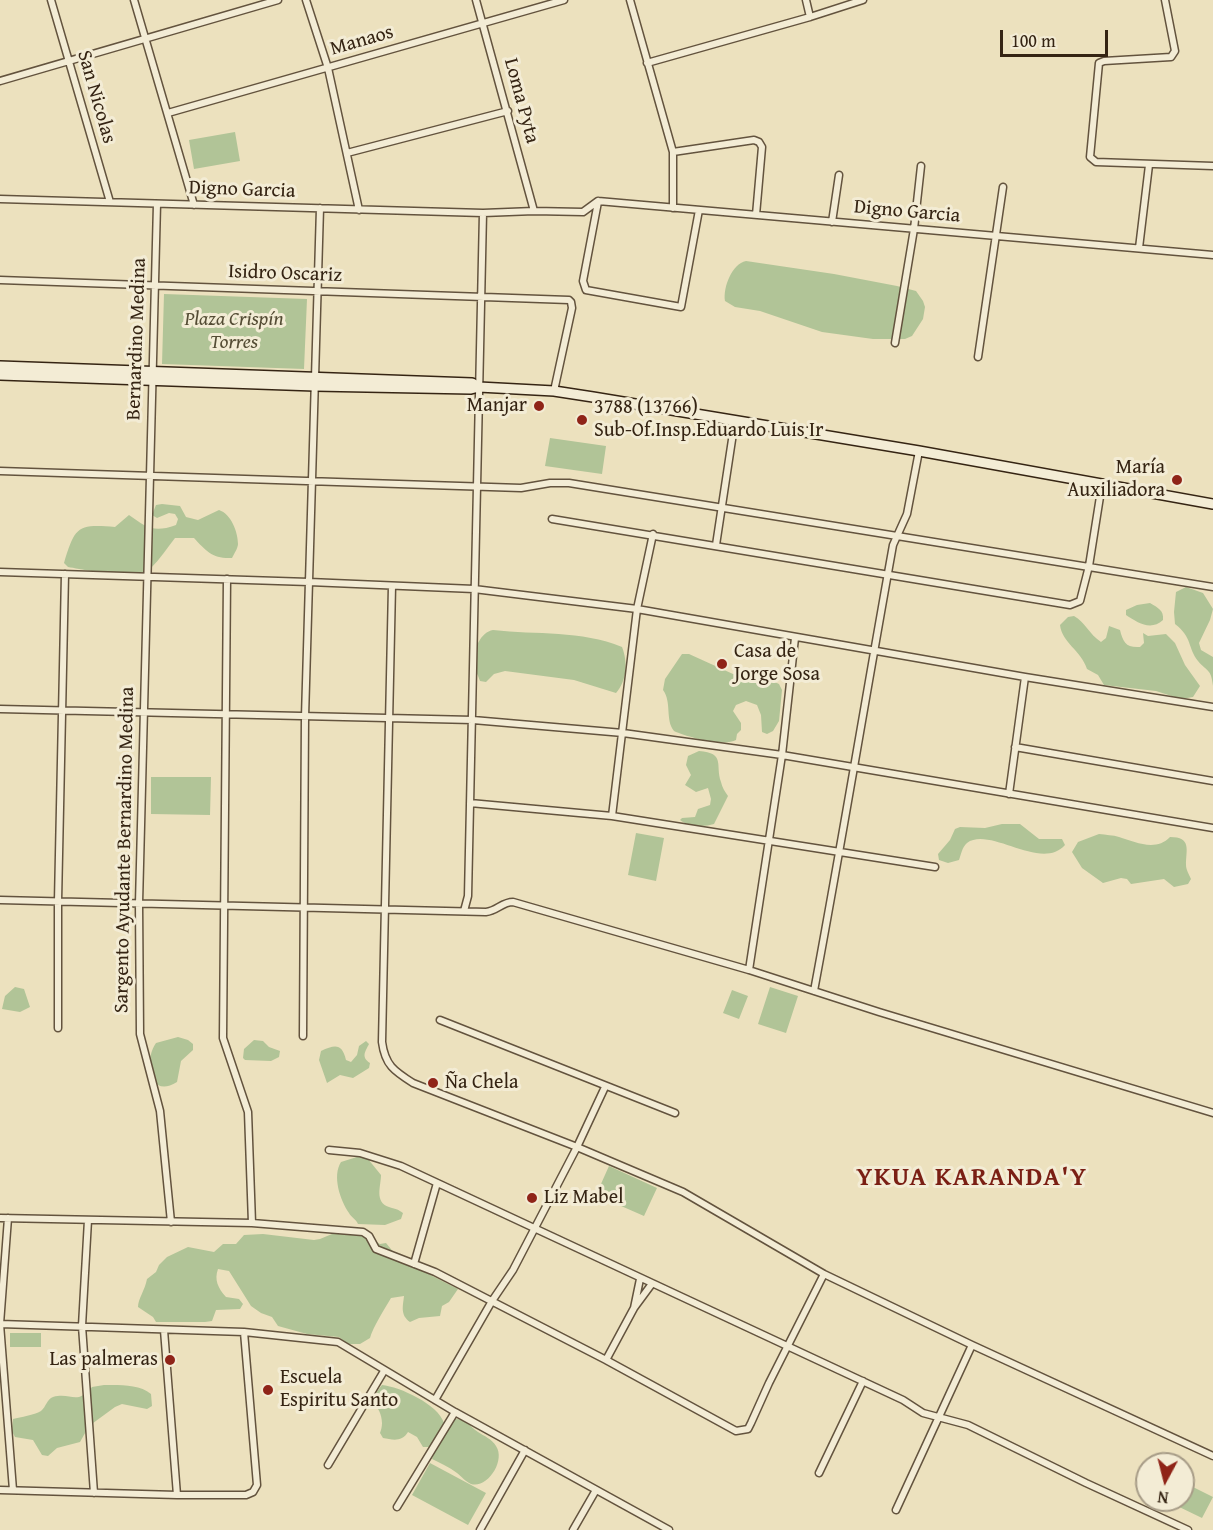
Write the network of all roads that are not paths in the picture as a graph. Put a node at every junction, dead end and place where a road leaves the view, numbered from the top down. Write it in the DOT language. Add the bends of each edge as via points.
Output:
graph roads {
  1 [pos="51,0"];
  2 [pos="134,0"];
  3 [pos="278,0"];
  4 [pos="306,0"];
  5 [pos="476,0"];
  6 [pos="564,0"];
  7 [pos="630,0"];
  8 [pos="806,0"];
  9 [pos="863,0"];
  10 [pos="1165,0"];
  11 [pos="810,17"];
  12 [pos="483,23"];
  13 [pos="145,38"];
  14 [pos="69,60"];
  15 [pos="647,63"];
  16 [pos="328,68"];
  17 [pos="0,81"];
  18 [pos="508,111"];
  19 [pos="168,113"];
  20 [pos="673,152"];
  21 [pos="347,153"];
  22 [pos="1149,165"];
  23 [pos="921,166"];
  24 [pos="1213,166"];
  25 [pos="839,175"];
  26 [pos="1003,187"];
  27 [pos="0,199"];
  28 [pos="598,201"];
  29 [pos="110,202"];
  30 [pos="157,204"];
  31 [pos="194,205"];
  32 [pos="673,207"];
  33 [pos="320,208"];
  34 [pos="359,210"];
  35 [pos="699,210"];
  36 [pos="534,211"];
  37 [pos="483,213"];
  38 [pos="756,215"];
  39 [pos="832,222"];
  40 [pos="914,229"];
  41 [pos="996,237"];
  42 [pos="1139,248"];
  43 [pos="1213,255"];
  44 [pos="0,280"];
  45 [pos="155,286"];
  46 [pos="318,292"];
  47 [pos="481,297"];
  48 [pos="895,343"];
  49 [pos="978,357"];
  50 [pos="0,366"];
  51 [pos="0,375"];
  52 [pos="153,376"];
  53 [pos="315,382"];
  54 [pos="478,387"];
  55 [pos="554,391"];
  56 [pos="735,420"];
  57 [pos="920,451"];
  58 [pos="0,471"];
  59 [pos="148,476"];
  60 [pos="312,481"];
  61 [pos="1102,484"];
  62 [pos="477,486"];
  63 [pos="1213,504"];
  64 [pos="722,506"];
  65 [pos="552,519"];
  66 [pos="653,534"];
  67 [pos="897,536"];
  68 [pos="716,545"];
  69 [pos="1089,566"];
  70 [pos="0,572"];
  71 [pos="888,573"];
  72 [pos="65,574"];
  73 [pos="146,577"];
  74 [pos="227,579"];
  75 [pos="309,582"];
  76 [pos="392,585"];
  77 [pos="1213,588"];
  78 [pos="474,589"];
  79 [pos="637,609"];
  80 [pos="795,638"];
  81 [pos="874,650"];
  82 [pos="1025,677"];
  83 [pos="1213,707"];
  84 [pos="0,709"];
  85 [pos="63,711"];
  86 [pos="143,713"];
  87 [pos="226,715"];
  88 [pos="305,717"];
  89 [pos="388,719"];
  90 [pos="472,720"];
  91 [pos="623,734"];
  92 [pos="1016,747"];
  93 [pos="782,755"];
  94 [pos="853,767"];
  95 [pos="1213,781"];
  96 [pos="1009,794"];
  97 [pos="470,803"];
  98 [pos="612,816"];
  99 [pos="1213,828"];
  100 [pos="769,841"];
  101 [pos="840,852"];
  102 [pos="935,867"];
  103 [pos="0,900"];
  104 [pos="58,902"];
  105 [pos="139,903"];
  106 [pos="223,905"];
  107 [pos="304,908"];
  108 [pos="383,911"];
  109 [pos="464,911"];
  110 [pos="749,970"];
  111 [pos="814,991"];
  112 [pos="440,1020"];
  113 [pos="58,1028"];
  114 [pos="303,1036"];
  115 [pos="605,1087"];
  116 [pos="675,1113"];
  117 [pos="1213,1113"];
  118 [pos="577,1147"];
  119 [pos="329,1150"];
  120 [pos="437,1183"];
  121 [pos="0,1218"];
  122 [pos="8,1218"];
  123 [pos="88,1220"];
  124 [pos="171,1222"];
  125 [pos="252,1223"];
  126 [pos="534,1228"];
  127 [pos="414,1264"];
  128 [pos="824,1274"];
  129 [pos="640,1279"];
  130 [pos="651,1285"];
  131 [pos="492,1301"];
  132 [pos="634,1308"];
  133 [pos="0,1324"];
  134 [pos="82,1326"];
  135 [pos="164,1330"];
  136 [pos="244,1332"];
  137 [pos="972,1345"];
  138 [pos="788,1346"];
  139 [pos="606,1360"];
  140 [pos="384,1371"];
  141 [pos="863,1381"];
  142 [pos="435,1400"];
  143 [pos="455,1412"];
  144 [pos="939,1418"];
  145 [pos="525,1450"];
  146 [pos="1213,1455"];
  147 [pos="328,1466"];
  148 [pos="819,1473"];
  149 [pos="0,1490"];
  150 [pos="13,1490"];
  151 [pos="596,1490"];
  152 [pos="94,1493"];
  153 [pos="177,1495"];
  154 [pos="397,1507"];
  155 [pos="896,1510"];
  156 [pos="480,1530"];
  157 [pos="573,1530"];
  158 [pos="666,1530"];
  159 [pos="1188,1530"];
  1 -- 14 [label="street, San Nicolas"];
  2 -- 13 [label="street"];
  3 -- 13 [label="street"];
  4 -- 16 [label="street"];
  5 -- 12 [label="street, Loma Pyta"];
  6 -- 12 [label="street, Manaos"];
  7 -- 15 [label="street"];
  8 -- 11 [label="street"];
  9 -- 11 [label="street"];
  10 -- 22 [label="street" via="1174,54 1101,61 1090,155 1091,160"];
  11 -- 15 [label="street"];
  12 -- 16 [label="street, Manaos"];
  12 -- 18 [label="street, Loma Pyta"];
  13 -- 14 [label="street"];
  13 -- 19 [label="street"];
  14 -- 17 [label="street"];
  14 -- 29 [label="street, San Nicolas"];
  15 -- 20 [label="street"];
  16 -- 19 [label="street, Manaos"];
  16 -- 21 [label="street"];
  18 -- 21 [label="street"];
  18 -- 36 [label="street, Loma Pyta"];
  19 -- 31 [label="street"];
  20 -- 32 [label="street"];
  20 -- 38 [label="street" via="759,141 762,147"];
  21 -- 34 [label="street"];
  22 -- 24 [label="street"];
  22 -- 42 [label="street"];
  23 -- 40 [label="street"];
  25 -- 39 [label="street"];
  26 -- 41 [label="street"];
  27 -- 29 [label="street, Digno Garcia"];
  28 -- 32 [label="street, Digno Garcia"];
  28 -- 35 [label="street" via="584,288 681,307"];
  28 -- 36 [label="street, Digno Garcia" via="583,212"];
  29 -- 30 [label="street, Digno Garcia"];
  30 -- 31 [label="street, Digno Garcia"];
  30 -- 45 [label="street, Bernardino Medina"];
  31 -- 33 [label="street, Digno Garcia"];
  32 -- 35 [label="street, Digno Garcia"];
  33 -- 34 [label="street, Digno Garcia"];
  33 -- 46 [label="street"];
  34 -- 37 [label="street, Digno Garcia"];
  35 -- 38 [label="street, Digno Garcia"];
  36 -- 37 [label="street, Digno Garcia"];
  37 -- 47 [label="street"];
  38 -- 39 [label="street, Digno Garcia"];
  39 -- 40 [label="street, Digno Garcia"];
  40 -- 41 [label="street, Digno Garcia"];
  40 -- 48 [label="street"];
  41 -- 42 [label="street, Digno Garcia"];
  41 -- 49 [label="street"];
  42 -- 43 [label="street, Digno Garcia"];
  44 -- 45 [label="street, Isidro Oscariz"];
  45 -- 46 [label="street, Isidro Oscariz"];
  45 -- 52 [label="street, Bernardino Medina"];
  46 -- 47 [label="street, Isidro Oscariz"];
  46 -- 53 [label="street"];
  47 -- 54 [label="street"];
  47 -- 55 [label="street, Isidro Oscariz" via="571,302"];
  50 -- 52 [label="street"];
  51 -- 52 [label="street"];
  52 -- 53 [label="street"];
  52 -- 59 [label="street, Bernardino Medina"];
  53 -- 54 [label="street"];
  53 -- 60 [label="street"];
  54 -- 55 [label="street"];
  54 -- 62 [label="street"];
  55 -- 56 [label="street"];
  56 -- 57 [label="street"];
  56 -- 64 [label="street"];
  57 -- 61 [label="street"];
  57 -- 67 [label="street" via="907,514"];
  58 -- 59 [label="street"];
  59 -- 60 [label="street"];
  59 -- 73 [label="street, Sargento Ayudante Bernardino Medina"];
  60 -- 62 [label="street"];
  60 -- 75 [label="street"];
  61 -- 63 [label="street"];
  61 -- 69 [label="street"];
  62 -- 64 [label="street" via="527,488 569,483"];
  62 -- 78 [label="street"];
  64 -- 67 [label="street"];
  64 -- 68 [label="street"];
  65 -- 66 [label="street"];
  66 -- 68 [label="street"];
  66 -- 79 [label="street"];
  67 -- 69 [label="street"];
  67 -- 71 [label="street"];
  68 -- 71 [label="street"];
  69 -- 71 [label="street" via="1080,602 1070,605"];
  69 -- 77 [label="street"];
  70 -- 72 [label="street"];
  71 -- 81 [label="street"];
  72 -- 73 [label="street"];
  72 -- 85 [label="street"];
  73 -- 74 [label="street"];
  73 -- 86 [label="street, Sargento Ayudante Bernardino Medina"];
  74 -- 75 [label="street"];
  74 -- 87 [label="street"];
  75 -- 76 [label="street"];
  75 -- 88 [label="street"];
  76 -- 78 [label="street"];
  76 -- 89 [label="street"];
  78 -- 79 [label="street"];
  78 -- 90 [label="street"];
  79 -- 80 [label="street"];
  79 -- 91 [label="street"];
  80 -- 81 [label="street"];
  80 -- 93 [label="street"];
  81 -- 82 [label="street"];
  81 -- 94 [label="street"];
  82 -- 83 [label="street"];
  82 -- 92 [label="street"];
  84 -- 85 [label="street"];
  85 -- 86 [label="street"];
  85 -- 104 [label="street"];
  86 -- 87 [label="street"];
  86 -- 105 [label="street, Sargento Ayudante Bernardino Medina"];
  87 -- 88 [label="street"];
  87 -- 106 [label="street"];
  88 -- 89 [label="street"];
  88 -- 107 [label="street"];
  89 -- 90 [label="street"];
  89 -- 108 [label="street"];
  90 -- 91 [label="street"];
  90 -- 97 [label="street"];
  91 -- 93 [label="street"];
  91 -- 98 [label="street"];
  92 -- 95 [label="street"];
  92 -- 96 [label="street"];
  93 -- 94 [label="street"];
  93 -- 100 [label="street"];
  94 -- 96 [label="street"];
  94 -- 101 [label="street"];
  96 -- 99 [label="street"];
  97 -- 98 [label="street"];
  97 -- 109 [label="street" via="468,896"];
  98 -- 100 [label="street"];
  100 -- 101 [label="street"];
  100 -- 110 [label="street"];
  101 -- 102 [label="street"];
  101 -- 111 [label="street"];
  103 -- 104 [label="street"];
  104 -- 105 [label="street"];
  104 -- 113 [label="street"];
  105 -- 106 [label="street"];
  105 -- 124 [label="street, Sargento Ayudante Bernardino Medina" via="140,1034 160,1111"];
  106 -- 107 [label="street"];
  106 -- 125 [label="street" via="224,1038 248,1112"];
  107 -- 108 [label="street"];
  107 -- 114 [label="street"];
  108 -- 109 [label="street"];
  108 -- 118 [label="street" via="382,1042 391,1067 413,1083"];
  109 -- 110 [label="street" via="491,912 513,902"];
  110 -- 111 [label="street"];
  111 -- 117 [label="street"];
  112 -- 115 [label="street"];
  115 -- 116 [label="street"];
  115 -- 118 [label="street"];
  118 -- 126 [label="street"];
  118 -- 128 [label="street" via="682,1192"];
  119 -- 120 [label="street" via="360,1153"];
  120 -- 126 [label="street"];
  120 -- 127 [label="street"];
  121 -- 122 [label="street"];
  122 -- 123 [label="street"];
  122 -- 133 [label="street"];
  123 -- 124 [label="street"];
  123 -- 134 [label="street"];
  124 -- 125 [label="street"];
  125 -- 127 [label="street" via="363,1232 376,1249"];
  126 -- 129 [label="street"];
  126 -- 131 [label="street"];
  127 -- 131 [label="street"];
  128 -- 137 [label="street"];
  128 -- 138 [label="street"];
  129 -- 130 [label="street"];
  129 -- 132 [label="street"];
  130 -- 132 [label="street"];
  130 -- 138 [label="street"];
  131 -- 139 [label="street"];
  131 -- 142 [label="street"];
  132 -- 139 [label="street"];
  133 -- 134 [label="street"];
  133 -- 150 [label="street"];
  134 -- 135 [label="street"];
  134 -- 152 [label="street"];
  135 -- 136 [label="street"];
  135 -- 153 [label="street"];
  136 -- 140 [label="street" via="338,1342"];
  136 -- 153 [label="street" via="257,1485 246,1495"];
  137 -- 144 [label="street"];
  137 -- 146 [label="street"];
  138 -- 139 [label="street" via="748,1430 742,1432"];
  138 -- 141 [label="street"];
  140 -- 142 [label="street"];
  140 -- 147 [label="street"];
  141 -- 144 [label="street"];
  141 -- 148 [label="street"];
  142 -- 143 [label="street"];
  143 -- 145 [label="street"];
  143 -- 154 [label="street"];
  144 -- 155 [label="street"];
  144 -- 159 [label="street" via="968,1425"];
  145 -- 151 [label="street"];
  145 -- 156 [label="street"];
  149 -- 150 [label="street"];
  150 -- 152 [label="street"];
  151 -- 157 [label="street"];
  151 -- 158 [label="street"];
  152 -- 153 [label="street"];
}
